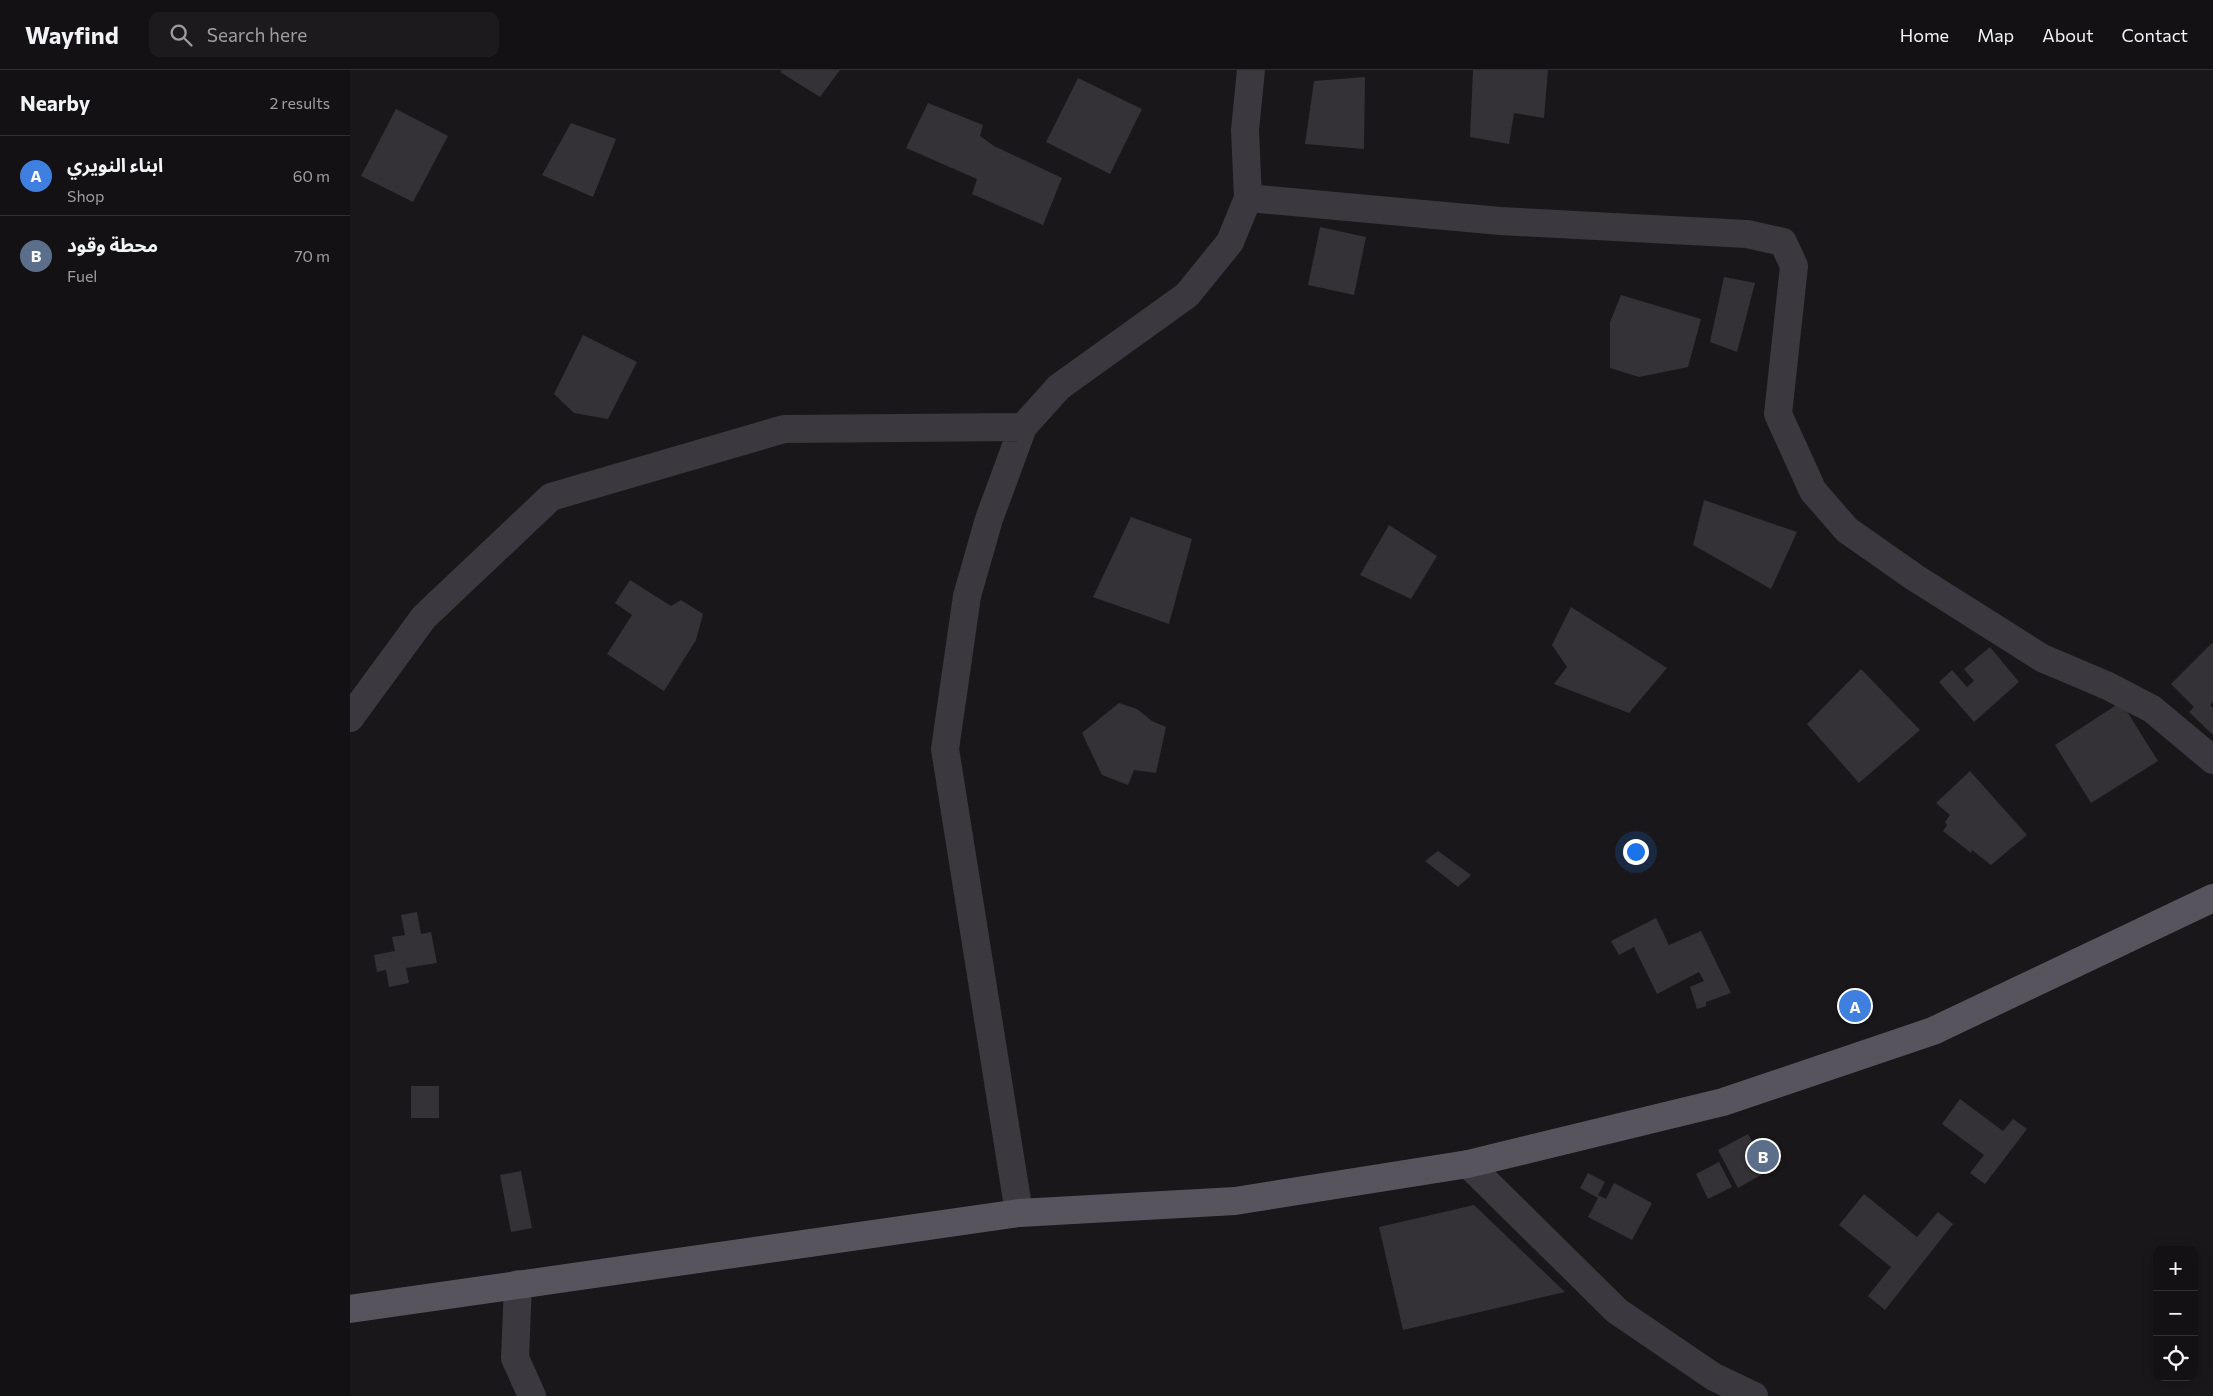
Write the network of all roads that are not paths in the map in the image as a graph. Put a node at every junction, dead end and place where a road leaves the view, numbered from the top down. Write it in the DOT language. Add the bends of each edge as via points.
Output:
graph roads {
  1 [pos="1251,70"];
  2 [pos="1248,198"];
  3 [pos="1023,427"];
  4 [pos="350,718"];
  5 [pos="2213,760"];
  6 [pos="2213,898"];
  7 [pos="1468,1164"];
  8 [pos="1019,1213"];
  9 [pos="518,1284"];
  10 [pos="350,1309"];
  11 [pos="532,1396"];
  12 [pos="1754,1396"];
  1 -- 2 [label="street" via="1245,130"];
  2 -- 3 [label="street" via="1230,242 1187,295 1059,387"];
  2 -- 5 [label="street" via="1500,221 1746,234 1783,242 1794,266 1778,414 1813,491 1847,530 1914,577 2042,658 2152,709"];
  3 -- 4 [label="street" via="784,429 552,497 424,617"];
  3 -- 8 [label="street" via="989,519 967,596 945,749"];
  6 -- 7 [label="main road" via="1933,1031 1722,1102"];
  7 -- 8 [label="main road" via="1235,1201"];
  7 -- 12 [label="street" via="1617,1311 1714,1376"];
  8 -- 9 [label="main road"];
  9 -- 10 [label="main road"];
  9 -- 11 [label="street" via="515,1358"];
}
